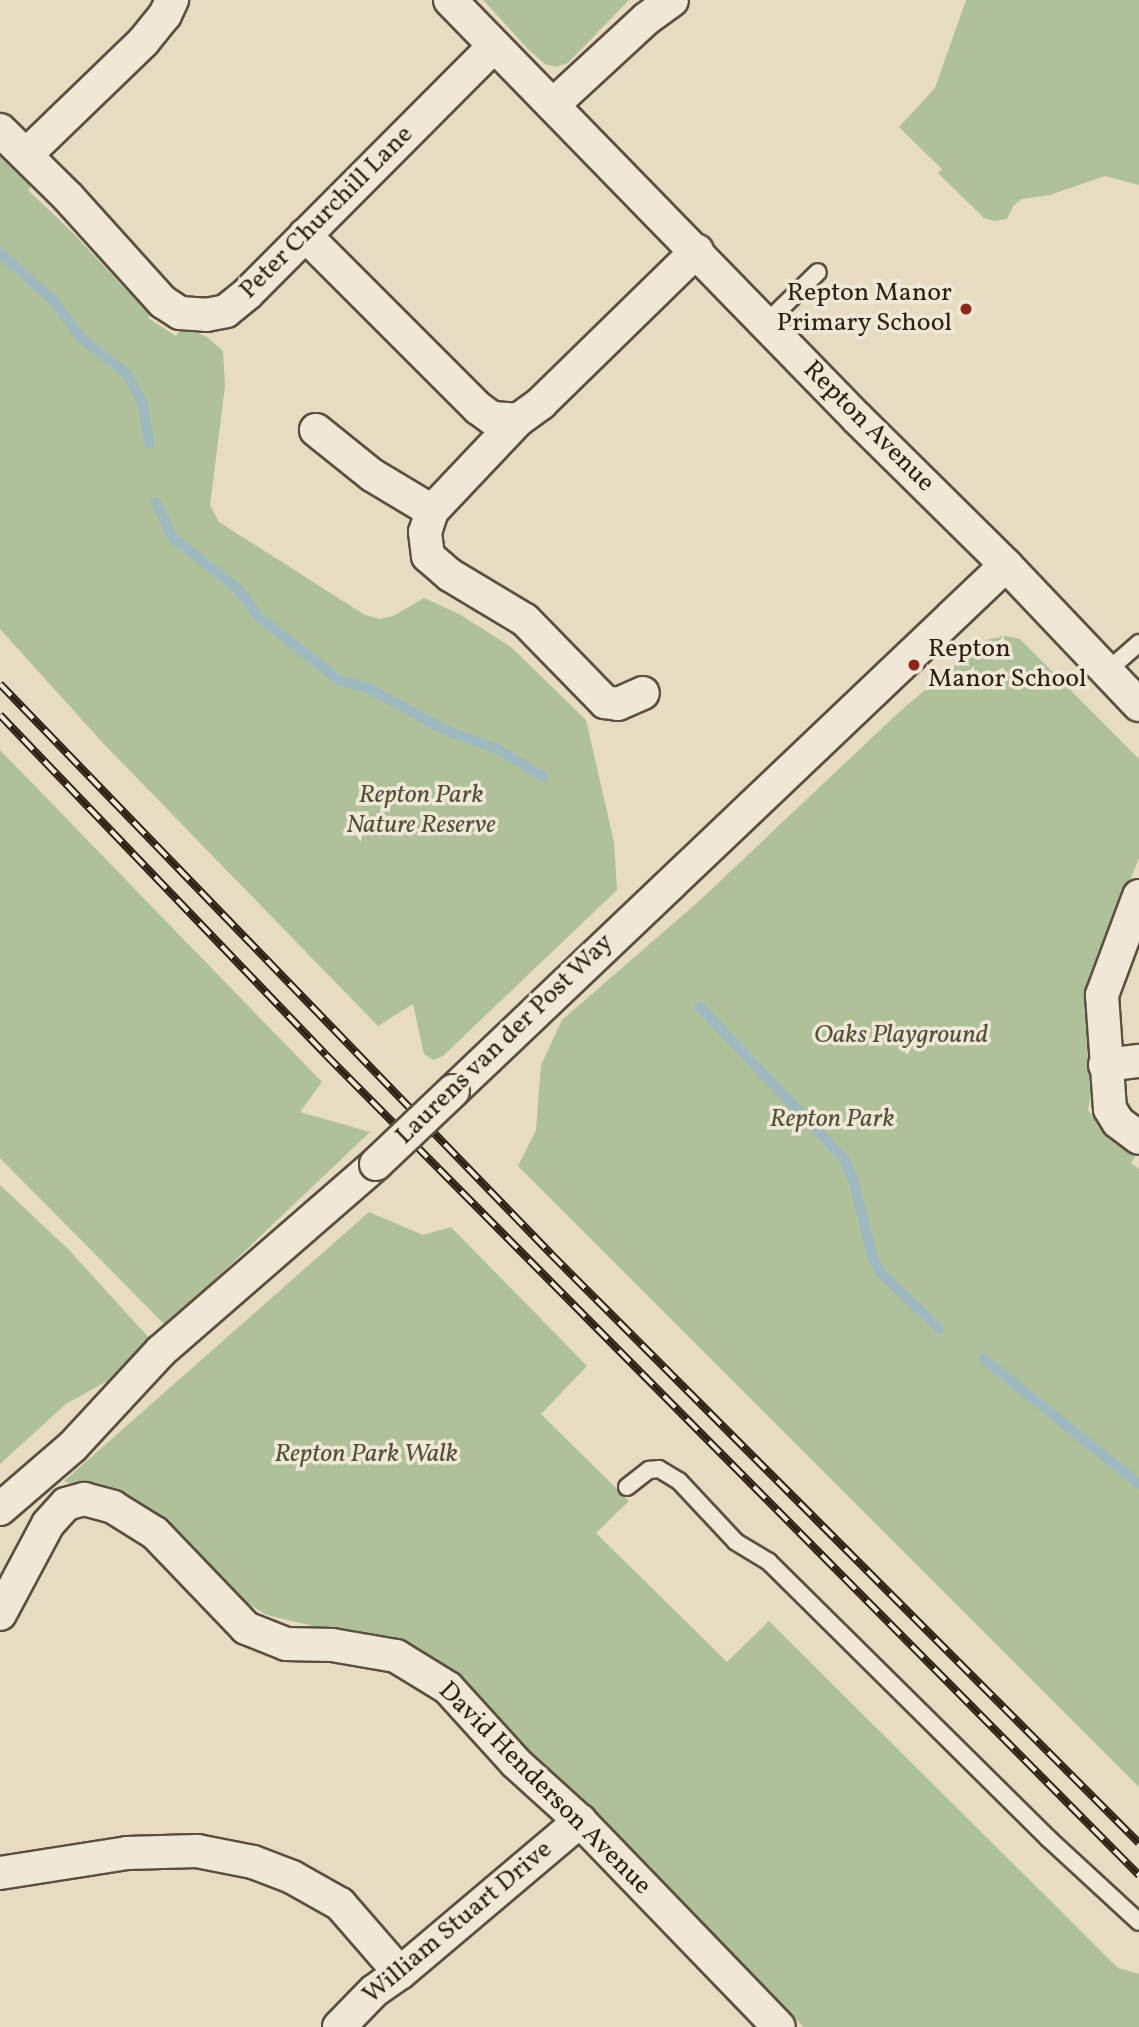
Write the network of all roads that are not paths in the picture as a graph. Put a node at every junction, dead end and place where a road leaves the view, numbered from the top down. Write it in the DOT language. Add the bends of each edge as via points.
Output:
graph roads {
  1 [pos="172,0"];
  2 [pos="450,0"];
  3 [pos="672,0"];
  4 [pos="493,47"];
  5 [pos="554,104"];
  6 [pos="0,130"];
  7 [pos="26,155"];
  8 [pos="305,235"];
  9 [pos="697,251"];
  10 [pos="818,272"];
  11 [pos="766,322"];
  12 [pos="518,420"];
  13 [pos="316,430"];
  14 [pos="432,511"];
  15 [pos="1006,565"];
  16 [pos="1139,643"];
  17 [pos="1106,672"];
  18 [pos="643,693"];
  19 [pos="1139,705"];
  20 [pos="1139,896"];
  21 [pos="1139,1061"];
  22 [pos="1105,1065"];
  23 [pos="1139,1138"];
  24 [pos="627,1487"];
  25 [pos="0,1509"];
  26 [pos="0,1614"];
  27 [pos="580,1821"];
  28 [pos="0,1873"];
  29 [pos="1139,1922"];
  30 [pos="400,1973"];
  31 [pos="339,2027"];
  32 [pos="779,2027"];
  1 -- 7 [label="street" via="155,30"];
  2 -- 4 [label="street, Repton Avenue"];
  3 -- 5 [label="street"];
  4 -- 5 [label="street, Repton Avenue"];
  4 -- 8 [label="street, Peter Churchill Lane"];
  5 -- 9 [label="street, Repton Avenue"];
  6 -- 7 [label="street, Peter Churchill Lane"];
  7 -- 8 [label="street, Peter Churchill Lane" via="163,302 180,313 226,311"];
  8 -- 12 [label="street" via="478,408 492,418"];
  9 -- 11 [label="street, Repton Avenue"];
  9 -- 12 [label="street"];
  10 -- 11 [label="lane"];
  11 -- 15 [label="street, Repton Avenue"];
  12 -- 14 [label="street"];
  13 -- 14 [label="street" via="372,475"];
  14 -- 18 [label="street" via="425,546 436,565 525,620 605,702 618,704"];
  15 -- 17 [label="street, Repton Avenue"];
  15 -- 25 [label="street, Laurens van der Post Way, bridge" via="376,1164 161,1352 73,1446"];
  16 -- 17 [label="lane"];
  17 -- 19 [label="street, Repton Avenue"];
  20 -- 22 [label="street" via="1102,995"];
  21 -- 22 [label="street"];
  22 -- 23 [label="street" via="1110,1109 1118,1122"];
  24 -- 29 [label="lane" via="649,1470 659,1469 680,1481 736,1542 769,1562"];
  26 -- 27 [label="street, David Henderson Avenue" via="31,1552 66,1504 84,1499 113,1507 155,1533 246,1629 286,1644 332,1645 396,1656 448,1688 516,1763"];
  27 -- 30 [label="street, William Stuart Drive"];
  27 -- 32 [label="street, David Henderson Avenue"];
  28 -- 30 [label="street" via="127,1853 197,1851 253,1862 292,1877 340,1905"];
  30 -- 31 [label="street, William Stuart Drive" via="374,1991"];
}
